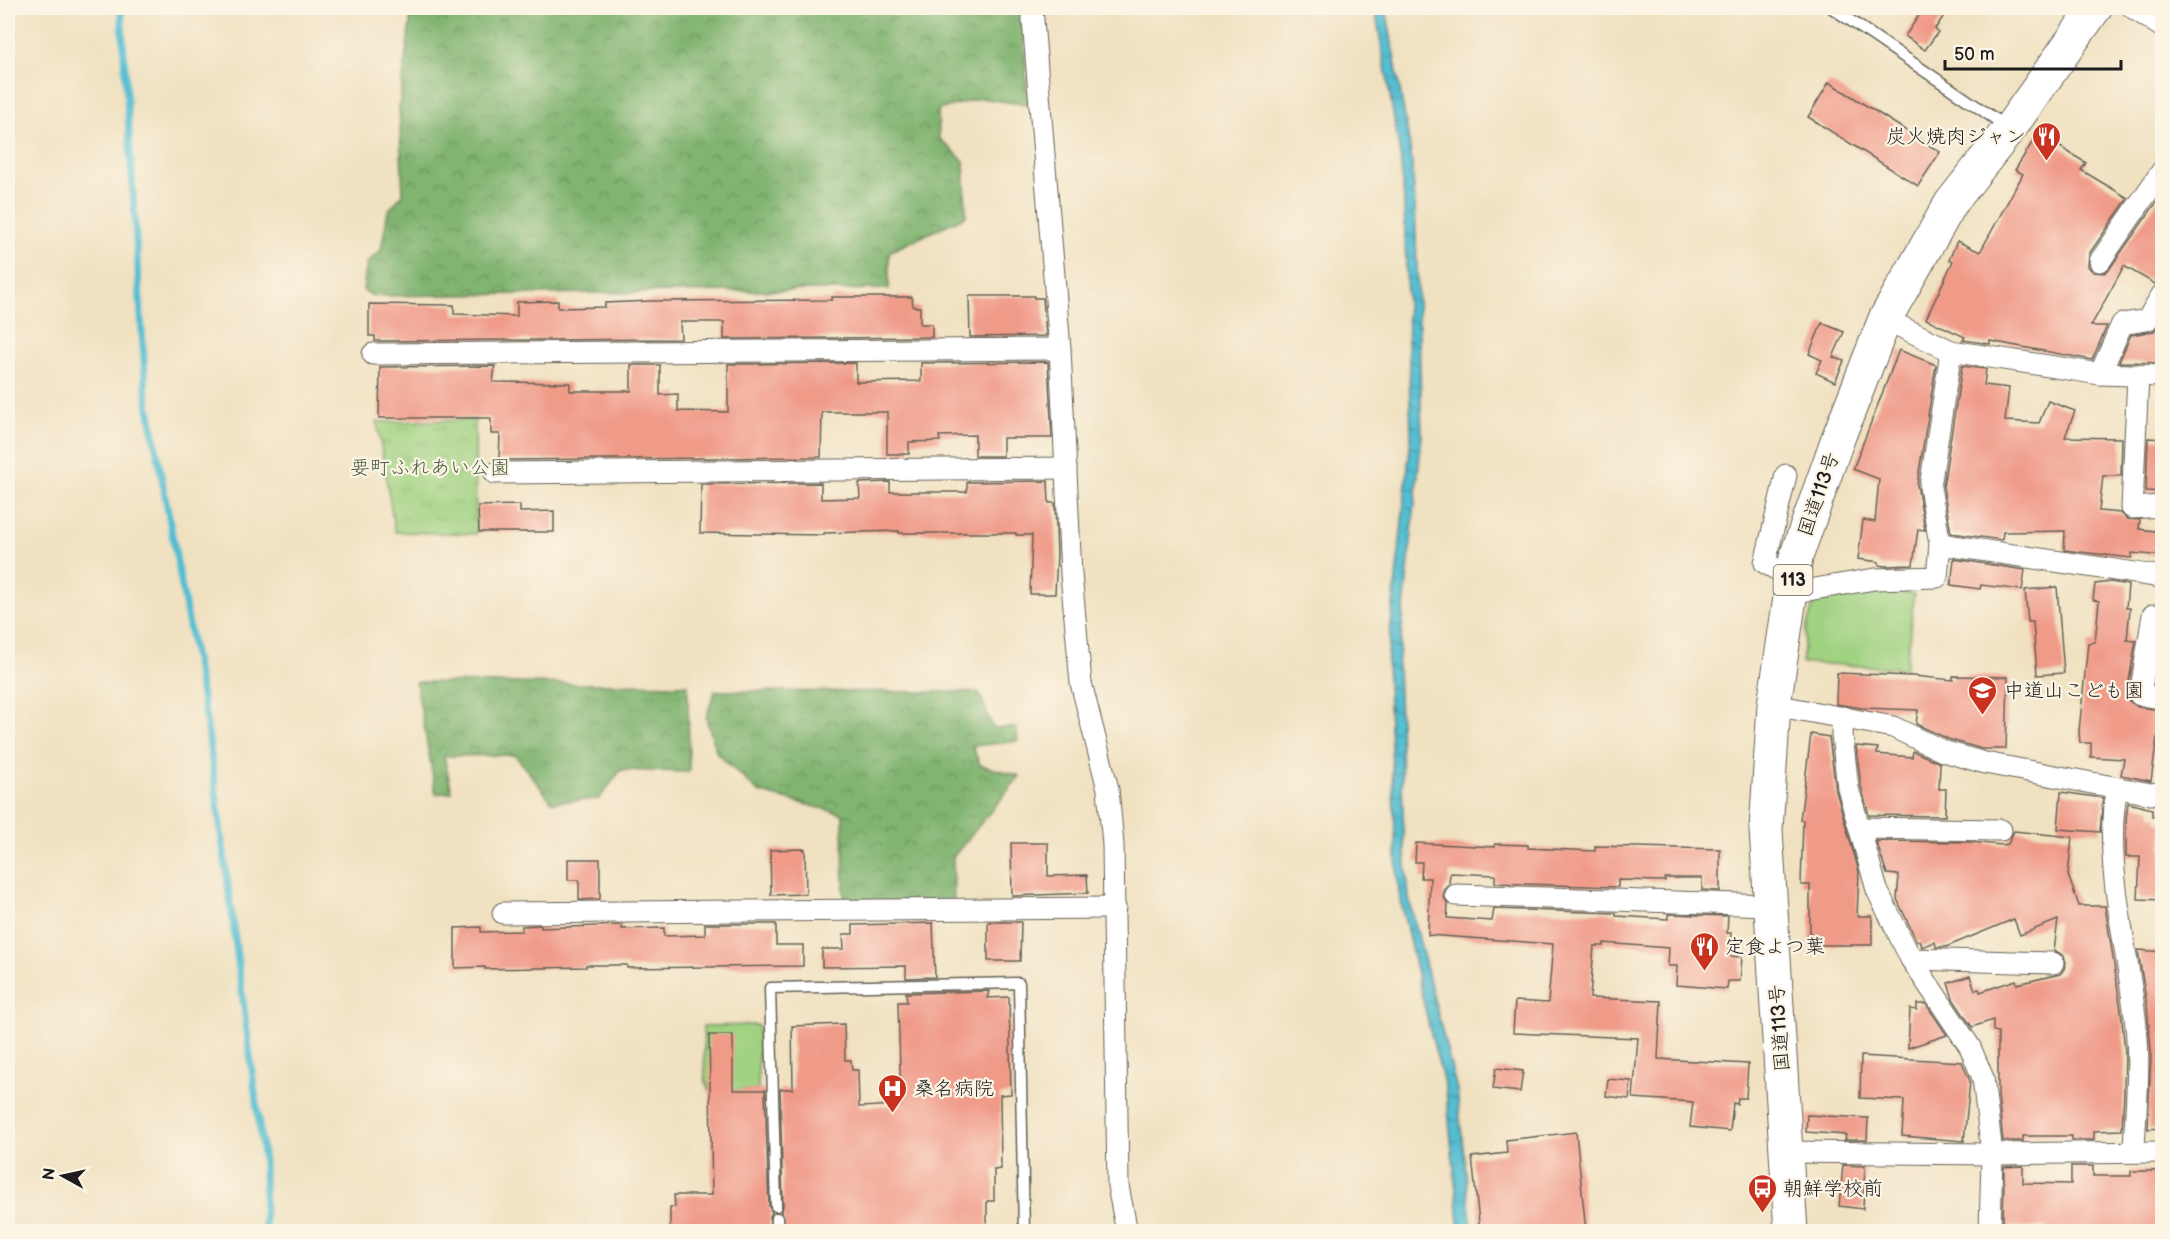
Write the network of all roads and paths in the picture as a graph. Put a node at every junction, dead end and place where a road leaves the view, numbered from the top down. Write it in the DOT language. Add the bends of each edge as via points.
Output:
graph roads {
  1 [pos="1032,8"];
  2 [pos="1832,8"];
  3 [pos="2095,8"];
  4 [pos="2133,8"];
  5 [pos="2163,27"];
  6 [pos="2010,128"];
  7 [pos="2161,175"];
  8 [pos="2100,261"];
  9 [pos="2163,295"];
  10 [pos="1885,318"];
  11 [pos="1060,349"];
  12 [pos="1951,351"];
  13 [pos="373,354"];
  14 [pos="2100,374"];
  15 [pos="2138,375"];
  16 [pos="2163,376"];
  17 [pos="1066,468"];
  18 [pos="495,473"];
  19 [pos="1786,475"];
  20 [pos="2163,506"];
  21 [pos="1940,544"];
  22 [pos="2163,577"];
  23 [pos="1792,585"];
  24 [pos="2163,616"];
  25 [pos="2163,698"];
  26 [pos="1774,705"];
  27 [pos="1843,717"];
  28 [pos="2117,788"];
  29 [pos="2163,792"];
  30 [pos="1860,828"];
  31 [pos="2001,830"];
  32 [pos="1456,895"];
  33 [pos="1771,904"];
  34 [pos="1115,908"];
  35 [pos="503,913"];
  36 [pos="1911,959"];
  37 [pos="2053,963"];
  38 [pos="1786,1152"];
  39 [pos="2134,1152"];
  40 [pos="2163,1152"];
  41 [pos="1992,1154"];
  42 [pos="777,1232"];
  43 [pos="1024,1232"];
  44 [pos="1127,1232"];
  45 [pos="1791,1232"];
  46 [pos="1990,1232"];
  1 -- 11 [label="street"];
  2 -- 6 [label="lane"];
  3 -- 6 [label="highway, 国道113号 / 113"];
  4 -- 5 [label="street"];
  6 -- 10 [label="highway, 国道113号 / 113" via="1951,203"];
  7 -- 8 [label="street"];
  9 -- 14 [label="street" via="2147,320 2122,324"];
  10 -- 12 [label="street"];
  10 -- 23 [label="highway, 国道113号 / 113" via="1796,557"];
  11 -- 13 [label="street"];
  11 -- 17 [label="street"];
  12 -- 14 [label="street"];
  12 -- 21 [label="street" via="1930,487"];
  14 -- 15 [label="street"];
  15 -- 16 [label="street"];
  15 -- 20 [label="street" via="2132,508"];
  17 -- 18 [label="street"];
  17 -- 34 [label="street" via="1081,683 1108,789"];
  19 -- 23 [label="street" via="1765,563"];
  21 -- 22 [label="street"];
  21 -- 23 [label="street" via="1937,577"];
  23 -- 26 [label="highway, 国道113号 / 113"];
  24 -- 25 [label="street" via="2153,615 2140,695"];
  26 -- 27 [label="street"];
  26 -- 33 [label="highway, 国道113号 / 113" via="1766,830"];
  27 -- 28 [label="street" via="1893,727 1943,752 1985,763"];
  27 -- 30 [label="street" via="1848,788"];
  28 -- 29 [label="street" via="2151,794"];
  28 -- 39 [label="street" via="2113,857 2137,1039"];
  30 -- 31 [label="street"];
  30 -- 36 [label="street" via="1877,890"];
  32 -- 33 [label="street"];
  33 -- 38 [label="highway, 国道113号 / 113"];
  34 -- 35 [label="street"];
  34 -- 44 [label="street" via="1118,1186"];
  36 -- 37 [label="street"];
  36 -- 41 [label="street" via="1970,1047 1983,1078"];
  38 -- 41 [label="street"];
  38 -- 45 [label="highway, 国道113号 / 113"];
  39 -- 40 [label="street"];
  39 -- 41 [label="street"];
  41 -- 46 [label="street"];
  42 -- 43 [label="lane" via="770,988 1019,983"];
}
